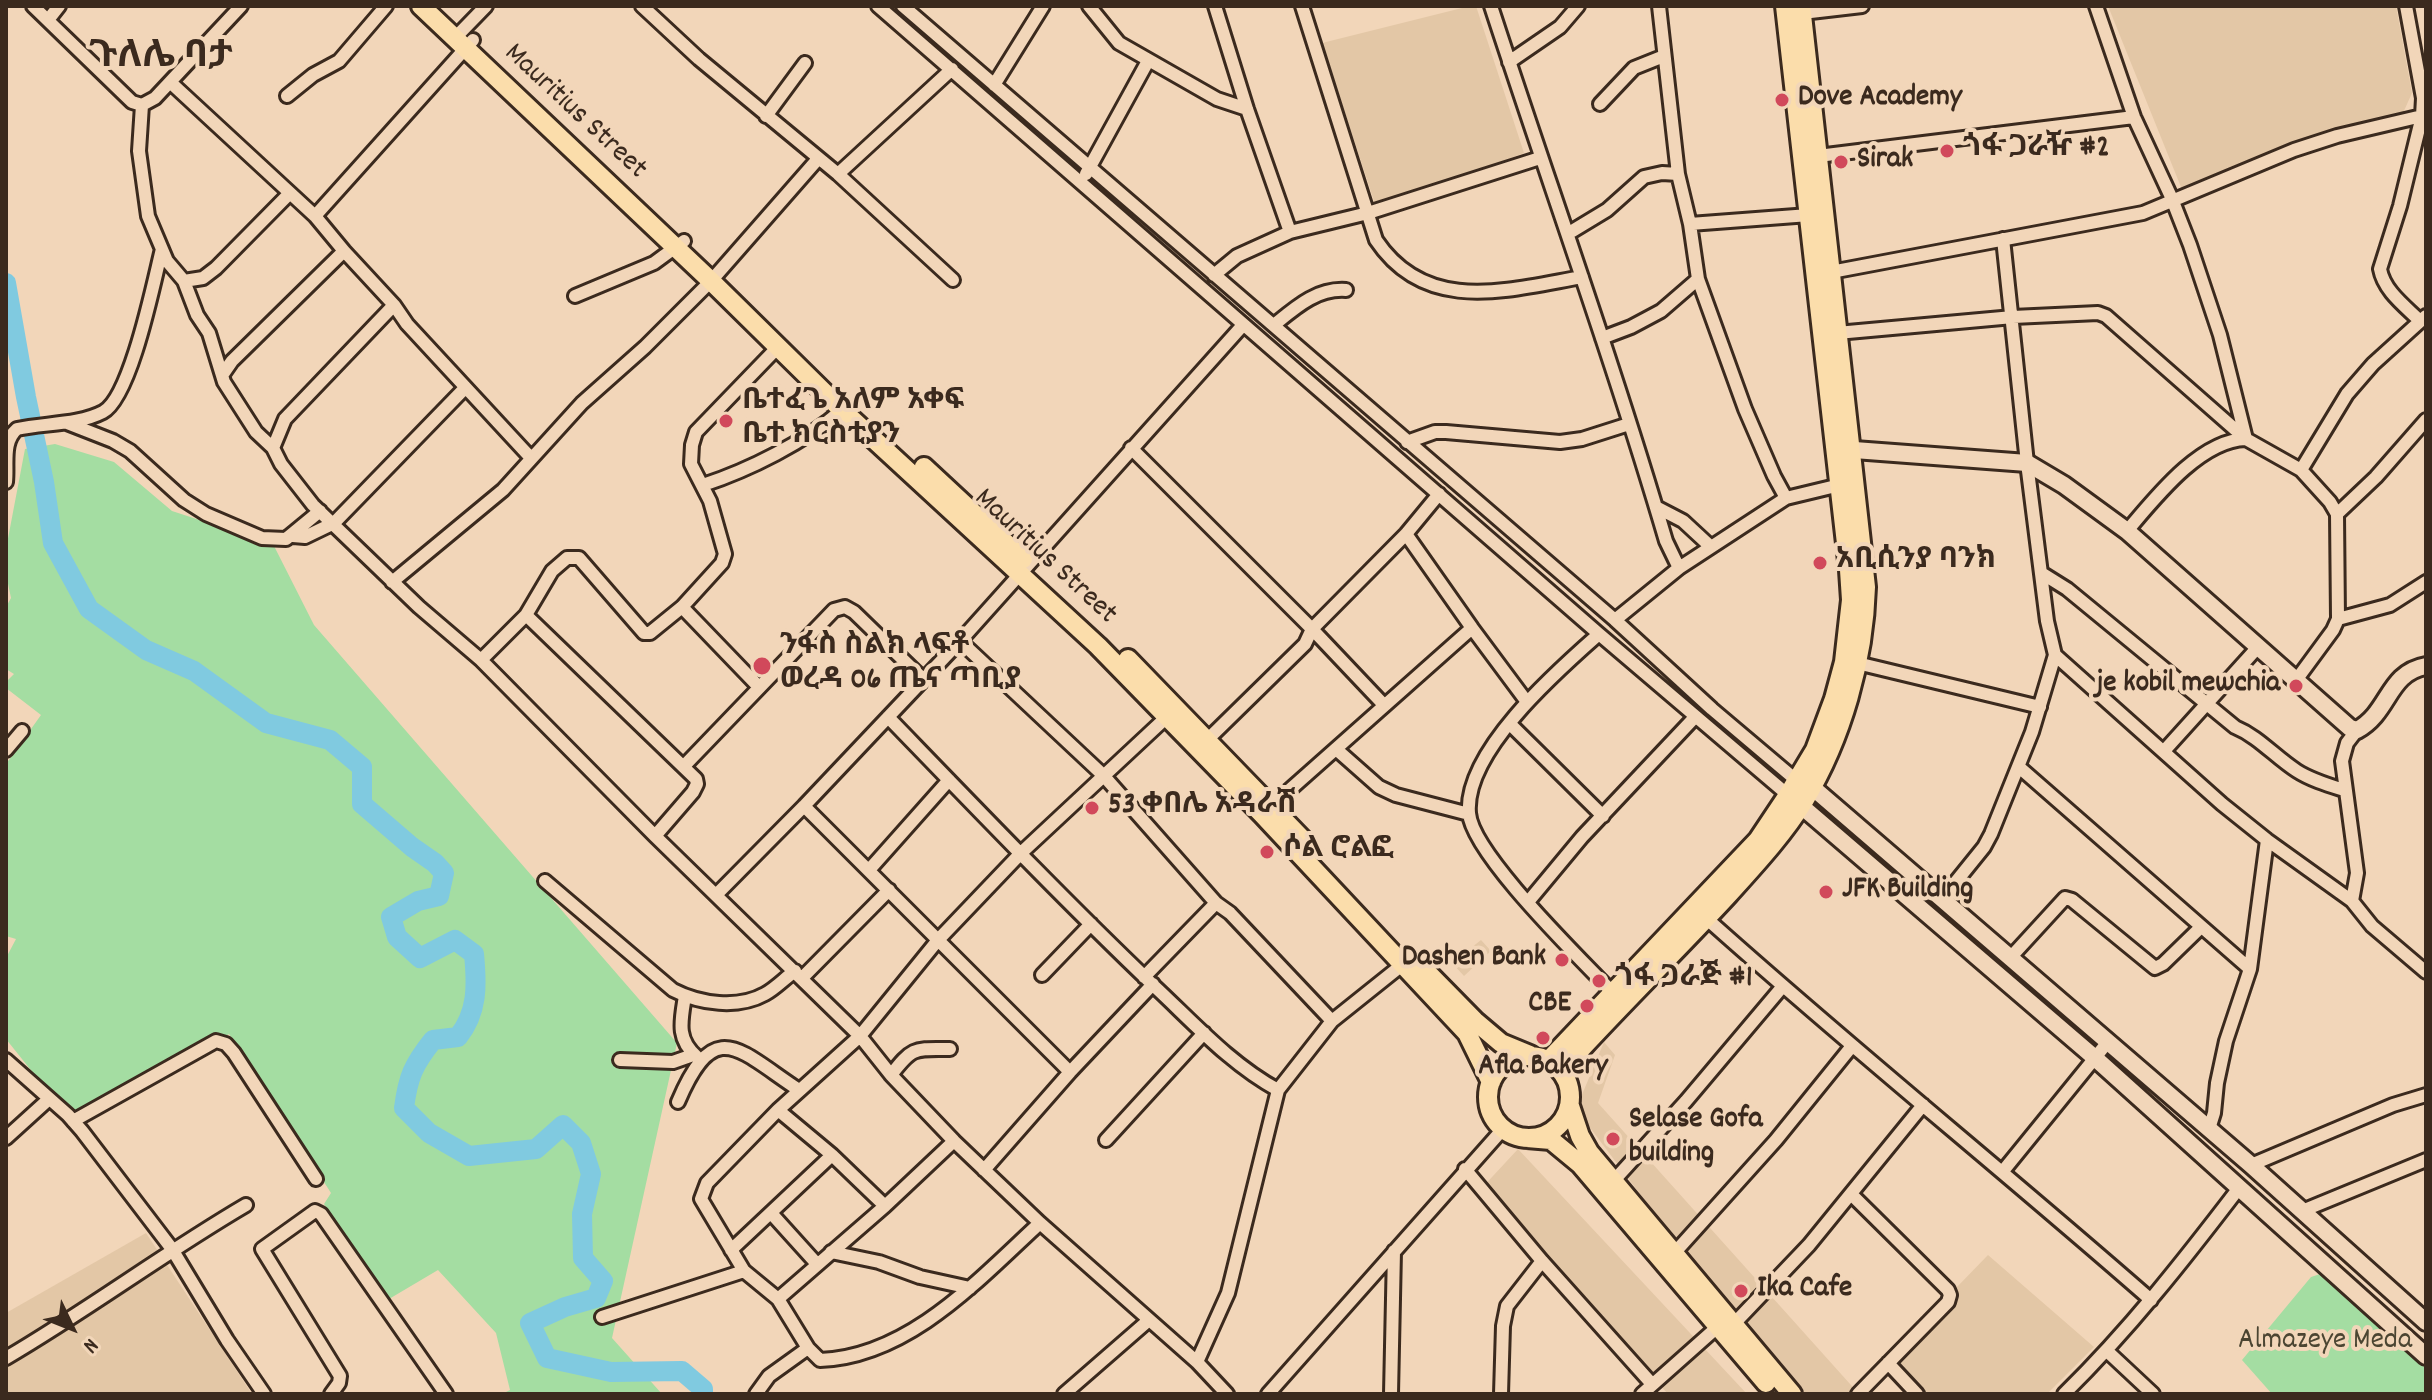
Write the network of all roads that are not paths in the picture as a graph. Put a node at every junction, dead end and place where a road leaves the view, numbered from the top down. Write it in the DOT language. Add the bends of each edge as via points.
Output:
graph roads {
  1 [pos="33,6"];
  2 [pos="59,6"];
  3 [pos="241,6"];
  4 [pos="386,6"];
  5 [pos="421,6"];
  6 [pos="437,6"];
  7 [pos="486,6"];
  8 [pos="642,6"];
  9 [pos="664,6"];
  10 [pos="878,6"];
  11 [pos="903,6"];
  12 [pos="1043,6"];
  13 [pos="1089,6"];
  14 [pos="1215,6"];
  15 [pos="1302,6"];
  16 [pos="1491,6"];
  17 [pos="1578,6"];
  18 [pos="1659,6"];
  19 [pos="1862,6"];
  20 [pos="2096,6"];
  21 [pos="2406,6"];
  22 [pos="1796,8"];
  23 [pos="654,17"];
  24 [pos="48,20"];
  25 [pos="464,40"];
  26 [pos="2421,54"];
  27 [pos="1664,56"];
  28 [pos="1148,61"];
  29 [pos="1509,62"];
  30 [pos="805,63"];
  31 [pos="952,69"];
  32 [pos="170,82"];
  33 [pos="994,85"];
  34 [pos="287,96"];
  35 [pos="1600,104"];
  36 [pos="142,105"];
  37 [pos="1247,109"];
  38 [pos="766,116"];
  39 [pos="2134,117"];
  40 [pos="2424,117"];
  41 [pos="1818,156"];
  42 [pos="1540,158"];
  43 [pos="817,160"];
  44 [pos="1091,169"];
  45 [pos="838,174"];
  46 [pos="1678,174"];
  47 [pos="1079,181"];
  48 [pos="290,193"];
  49 [pos="2172,199"];
  50 [pos="1368,213"];
  51 [pos="1809,215"];
  52 [pos="315,216"];
  53 [pos="1690,224"];
  54 [pos="1290,232"];
  55 [pos="1569,233"];
  56 [pos="2003,239"];
  57 [pos="680,245"];
  58 [pos="162,247"];
  59 [pos="344,251"];
  60 [pos="1831,272"];
  61 [pos="1214,275"];
  62 [pos="714,277"];
  63 [pos="1582,277"];
  64 [pos="1698,279"];
  65 [pos="953,280"];
  66 [pos="184,281"];
  67 [pos="1346,290"];
  68 [pos="575,296"];
  69 [pos="394,305"];
  70 [pos="2013,317"];
  71 [pos="2423,319"];
  72 [pos="1243,325"];
  73 [pos="1274,325"];
  74 [pos="1837,333"];
  75 [pos="1602,338"];
  76 [pos="778,347"];
  77 [pos="223,374"];
  78 [pos="465,388"];
  79 [pos="842,410"];
  80 [pos="2426,420"];
  81 [pos="64,422"];
  82 [pos="1629,424"];
  83 [pos="2246,439"];
  84 [pos="1407,442"];
  85 [pos="273,448"];
  86 [pos="1131,448"];
  87 [pos="1843,449"];
  88 [pos="531,458"];
  89 [pos="2027,463"];
  90 [pos="2301,470"];
  91 [pos="6,482"];
  92 [pos="703,485"];
  93 [pos="1840,485"];
  94 [pos="1439,494"];
  95 [pos="1786,498"];
  96 [pos="1656,507"];
  97 [pos="320,511"];
  98 [pos="2337,514"];
  99 [pos="334,523"];
  100 [pos="2127,531"];
  101 [pos="1406,534"];
  102 [pos="293,536"];
  103 [pos="1710,546"];
  104 [pos="1679,568"];
  105 [pos="1025,569"];
  106 [pos="2043,574"];
  107 [pos="392,582"];
  108 [pos="2426,582"];
  109 [pos="682,607"];
  110 [pos="526,615"];
  111 [pos="2338,619"];
  112 [pos="1615,620"];
  113 [pos="1472,628"];
  114 [pos="1312,629"];
  115 [pos="1599,634"];
  116 [pos="960,641"];
  117 [pos="2258,647"];
  118 [pos="2055,655"];
  119 [pos="481,660"];
  120 [pos="1857,663"];
  121 [pos="2426,666"];
  122 [pos="923,679"];
  123 [pos="2297,679"];
  124 [pos="759,687"];
  125 [pos="1527,702"];
  126 [pos="2206,703"];
  127 [pos="1383,704"];
  128 [pos="2040,707"];
  129 [pos="1172,713"];
  130 [pos="888,717"];
  131 [pos="1695,717"];
  132 [pos="1510,724"];
  133 [pos="2357,730"];
  134 [pos="22,731"];
  135 [pos="1202,745"];
  136 [pos="1336,749"];
  137 [pos="6,750"];
  138 [pos="2164,751"];
  139 [pos="684,766"];
  140 [pos="2019,767"];
  141 [pos="1103,775"];
  142 [pos="949,780"];
  143 [pos="2344,790"];
  144 [pos="1799,792"];
  145 [pos="804,806"];
  146 [pos="1266,810"];
  147 [pos="1469,814"];
  148 [pos="1603,816"];
  149 [pos="655,836"];
  150 [pos="2267,840"];
  151 [pos="1021,853"];
  152 [pos="869,870"];
  153 [pos="545,881"];
  154 [pos="889,890"];
  155 [pos="716,895"];
  156 [pos="1942,899"];
  157 [pos="2352,901"];
  158 [pos="1528,902"];
  159 [pos="1216,903"];
  160 [pos="1706,918"];
  161 [pos="1091,924"];
  162 [pos="2200,928"];
  163 [pos="938,940"];
  164 [pos="2010,958"];
  165 [pos="1408,960"];
  166 [pos="2250,969"];
  167 [pos="2426,972"];
  168 [pos="798,975"];
  169 [pos="1042,975"];
  170 [pos="1148,980"];
  171 [pos="1783,986"];
  172 [pos="1613,993"];
  173 [pos="685,996"];
  174 [pos="1332,1021"];
  175 [pos="1204,1033"];
  176 [pos="860,1036"];
  177 [pos="2107,1043"];
  178 [pos="1852,1046"];
  179 [pos="950,1049"];
  180 [pos="1530,1055"];
  181 [pos="696,1057"];
  182 [pos="2095,1058"];
  183 [pos="6,1060"];
  184 [pos="620,1060"];
  185 [pos="1549,1060"];
  186 [pos="1070,1072"];
  187 [pos="891,1075"];
  188 [pos="1565,1075"];
  189 [pos="1491,1082"];
  190 [pos="799,1090"];
  191 [pos="1278,1090"];
  192 [pos="2426,1095"];
  193 [pos="49,1099"];
  194 [pos="678,1102"];
  195 [pos="1923,1105"];
  196 [pos="1570,1106"];
  197 [pos="778,1110"];
  198 [pos="73,1121"];
  199 [pos="1503,1129"];
  200 [pos="2209,1129"];
  201 [pos="6,1138"];
  202 [pos="1527,1138"];
  203 [pos="1106,1140"];
  204 [pos="954,1141"];
  205 [pos="832,1155"];
  206 [pos="2426,1160"];
  207 [pos="2251,1165"];
  208 [pos="1465,1169"];
  209 [pos="984,1170"];
  210 [pos="2003,1171"];
  211 [pos="316,1179"];
  212 [pos="1608,1187"];
  213 [pos="2239,1188"];
  214 [pos="1852,1195"];
  215 [pos="246,1205"];
  216 [pos="885,1206"];
  217 [pos="2302,1211"];
  218 [pos="771,1213"];
  219 [pos="1040,1223"];
  220 [pos="172,1249"];
  221 [pos="731,1250"];
  222 [pos="1394,1251"];
  223 [pos="831,1252"];
  224 [pos="1670,1258"];
  225 [pos="1542,1261"];
  226 [pos="817,1264"];
  227 [pos="744,1271"];
  228 [pos="970,1288"];
  229 [pos="778,1299"];
  230 [pos="2151,1300"];
  231 [pos="602,1317"];
  232 [pos="1149,1320"];
  233 [pos="2426,1322"];
  234 [pos="1726,1326"];
  235 [pos="808,1348"];
  236 [pos="2107,1351"];
  237 [pos="2426,1356"];
  238 [pos="6,1358"];
  239 [pos="1197,1362"];
  240 [pos="1888,1363"];
  241 [pos="1651,1383"];
  242 [pos="264,1394"];
  243 [pos="331,1394"];
  244 [pos="446,1394"];
  245 [pos="756,1394"];
  246 [pos="1064,1394"];
  247 [pos="1227,1394"];
  248 [pos="1268,1394"];
  249 [pos="1391,1394"];
  250 [pos="1501,1394"];
  251 [pos="1642,1394"];
  252 [pos="1776,1394"];
  253 [pos="1792,1394"];
  254 [pos="1858,1394"];
  255 [pos="1917,1394"];
  256 [pos="2064,1394"];
  257 [pos="2153,1394"];
  1 -- 24 [label="street"];
  2 -- 24 [label="street"];
  3 -- 32 [label="street"];
  4 -- 34 [label="street" via="339,61"];
  5 -- 25 [label="main road, Mauritius Street"];
  6 -- 25 [label="main road, Mauritius Street"];
  7 -- 25 [label="street"];
  8 -- 23 [label="street"];
  9 -- 23 [label="street"];
  10 -- 31 [label="street"];
  11 -- 33 [label="street"];
  12 -- 33 [label="street"];
  13 -- 28 [label="street" via="1119,43"];
  14 -- 37 [label="street"];
  15 -- 50 [label="street"];
  16 -- 29 [label="street"];
  17 -- 29 [label="street" via="1560,27"];
  18 -- 27 [label="street"];
  19 -- 22 [label="street"];
  20 -- 39 [label="street"];
  21 -- 26 [label="street"];
  22 -- 41 [label="main road"];
  22 -- 51 [label="main road"];
  23 -- 38 [label="street"];
  24 -- 36 [label="street" via="132,102"];
  25 -- 52 [label="street"];
  25 -- 57 [label="main road, Mauritius Street"];
  26 -- 40 [label="street"];
  27 -- 35 [label="street" via="1634,68"];
  27 -- 46 [label="street"];
  28 -- 37 [label="street" via="1217,99"];
  28 -- 44 [label="street"];
  29 -- 42 [label="street"];
  30 -- 38 [label="street"];
  31 -- 45 [label="street"];
  31 -- 47 [label="street"];
  32 -- 36 [label="street"];
  32 -- 48 [label="street"];
  33 -- 44 [label="street"];
  36 -- 58 [label="street" via="139,151 145,202"];
  37 -- 54 [label="street"];
  38 -- 43 [label="street"];
  39 -- 41 [label="street"];
  39 -- 49 [label="street"];
  40 -- 49 [label="street" via="2337,136"];
  40 -- 71 [label="street" via="2380,269 2387,288"];
  41 -- 60 [label="main road"];
  42 -- 50 [label="street"];
  42 -- 55 [label="street"];
  43 -- 45 [label="street"];
  43 -- 62 [label="street"];
  44 -- 47 [label="street"];
  44 -- 61 [label="street"];
  45 -- 65 [label="street"];
  46 -- 53 [label="street"];
  46 -- 55 [label="street" via="1644,177 1607,210"];
  47 -- 72 [label="street"];
  48 -- 52 [label="street"];
  48 -- 66 [label="street" via="216,268 203,278"];
  49 -- 56 [label="street" via="2143,213"];
  49 -- 83 [label="street" via="2220,335"];
  50 -- 54 [label="street"];
  50 -- 63 [label="street" via="1389,260 1410,277 1444,290 1496,290"];
  51 -- 53 [label="street"];
  51 -- 87 [label="main road"];
  52 -- 59 [label="street"];
  53 -- 64 [label="street"];
  54 -- 61 [label="street" via="1237,256"];
  55 -- 63 [label="street"];
  56 -- 60 [label="street"];
  56 -- 70 [label="street"];
  57 -- 62 [label="main road, Mauritius Street"];
  57 -- 68 [label="street" via="654,263"];
  58 -- 66 [label="street"];
  58 -- 81 [label="street" via="147,317 118,396 107,410"];
  59 -- 69 [label="street"];
  59 -- 77 [label="street"];
  60 -- 74 [label="main road"];
  61 -- 73 [label="street"];
  62 -- 76 [label="main road, Mauritius Street"];
  62 -- 88 [label="street"];
  62 -- 105 [label="main road, Mauritius Street"];
  63 -- 75 [label="street"];
  64 -- 75 [label="street" via="1661,311"];
  64 -- 95 [label="street" via="1745,409"];
  66 -- 77 [label="street"];
  67 -- 73 [label="street" via="1311,297"];
  69 -- 78 [label="street"];
  69 -- 85 [label="street" via="285,419"];
  70 -- 74 [label="street"];
  70 -- 83 [label="street" via="2106,316"];
  70 -- 89 [label="street"];
  71 -- 90 [label="street" via="2347,394"];
  72 -- 86 [label="street"];
  72 -- 94 [label="street"];
  73 -- 84 [label="street"];
  74 -- 87 [label="main road"];
  75 -- 82 [label="street"];
  76 -- 79 [label="main road, Mauritius Street"];
  76 -- 92 [label="street" via="696,432 691,464"];
  77 -- 85 [label="street" via="256,432"];
  78 -- 88 [label="street"];
  78 -- 99 [label="street"];
  79 -- 92 [label="street" via="744,470"];
  79 -- 105 [label="main road, Mauritius Street"];
  80 -- 98 [label="street"];
  81 -- 91 [label="street" via="11,434"];
  81 -- 102 [label="street" via="130,451 206,514 262,538"];
  82 -- 84 [label="street" via="1560,442 1446,432"];
  82 -- 96 [label="street"];
  83 -- 90 [label="street"];
  83 -- 100 [label="street" via="2231,439 2196,460"];
  84 -- 112 [label="street"];
  85 -- 97 [label="street" via="296,486"];
  86 -- 105 [label="street"];
  86 -- 114 [label="street"];
  87 -- 89 [label="street"];
  87 -- 93 [label="main road"];
  87 -- 120 [label="main road" via="1866,587"];
  88 -- 107 [label="street" via="503,490"];
  89 -- 100 [label="street"];
  89 -- 106 [label="street"];
  90 -- 98 [label="street"];
  92 -- 109 [label="street" via="725,554"];
  93 -- 95 [label="street"];
  93 -- 144 [label="main road" via="1851,600 1844,662"];
  94 -- 101 [label="street"];
  94 -- 115 [label="street"];
  95 -- 103 [label="street"];
  96 -- 103 [label="street" via="1683,521"];
  96 -- 104 [label="street"];
  97 -- 99 [label="street"];
  97 -- 102 [label="street"];
  98 -- 111 [label="street"];
  99 -- 102 [label="street" via="305,537"];
  99 -- 107 [label="street"];
  100 -- 117 [label="street"];
  101 -- 113 [label="street"];
  101 -- 114 [label="street"];
  103 -- 104 [label="street"];
  104 -- 112 [label="street"];
  105 -- 116 [label="street"];
  105 -- 129 [label="main road, Mauritius Street"];
  106 -- 118 [label="street"];
  106 -- 126 [label="street"];
  107 -- 119 [label="street"];
  108 -- 111 [label="street" via="2390,605"];
  109 -- 110 [label="street" via="644,633 573,557 559,562"];
  109 -- 124 [label="street"];
  110 -- 119 [label="street"];
  110 -- 139 [label="street"];
  111 -- 123 [label="street"];
  112 -- 144 [label="street"];
  113 -- 125 [label="street"];
  113 -- 127 [label="street"];
  114 -- 127 [label="street"];
  114 -- 135 [label="street" via="1305,644"];
  115 -- 125 [label="street"];
  115 -- 131 [label="street"];
  116 -- 122 [label="street"];
  116 -- 141 [label="street"];
  117 -- 123 [label="street"];
  117 -- 126 [label="street"];
  118 -- 128 [label="street"];
  118 -- 138 [label="street"];
  119 -- 149 [label="street"];
  120 -- 128 [label="street"];
  120 -- 144 [label="main road" via="1827,758"];
  121 -- 133 [label="street" via="2402,675 2379,710"];
  122 -- 124 [label="street" via="845,607 834,610"];
  122 -- 130 [label="street"];
  123 -- 133 [label="street"];
  124 -- 139 [label="street"];
  125 -- 132 [label="street"];
  126 -- 138 [label="street"];
  126 -- 143 [label="street" via="2295,770"];
  127 -- 136 [label="street"];
  128 -- 140 [label="street"];
  129 -- 135 [label="main road, Mauritius Street"];
  129 -- 141 [label="street"];
  130 -- 142 [label="street"];
  130 -- 145 [label="street"];
  131 -- 144 [label="street"];
  131 -- 148 [label="street"];
  132 -- 147 [label="street" via="1472,786"];
  132 -- 148 [label="street"];
  133 -- 143 [label="street" via="2342,761"];
  134 -- 137 [label="street"];
  135 -- 146 [label="main road, Mauritius Street"];
  136 -- 146 [label="street"];
  136 -- 147 [label="street" via="1379,787"];
  138 -- 150 [label="street"];
  139 -- 149 [label="street" via="697,784"];
  140 -- 156 [label="street" via="1984,847"];
  140 -- 162 [label="street"];
  141 -- 151 [label="street"];
  141 -- 159 [label="street"];
  142 -- 151 [label="street"];
  142 -- 152 [label="street"];
  143 -- 157 [label="street" via="2357,873"];
  144 -- 156 [label="street"];
  144 -- 160 [label="main road" via="1770,849"];
  144 -- 172 [label="main road"];
  144 -- 182 [label="street"];
  145 -- 152 [label="street"];
  145 -- 155 [label="street"];
  146 -- 165 [label="main road, Mauritius Street"];
  147 -- 158 [label="street" via="1476,834"];
  148 -- 158 [label="street"];
  149 -- 155 [label="street"];
  150 -- 157 [label="street"];
  150 -- 166 [label="street"];
  151 -- 161 [label="street"];
  151 -- 163 [label="street"];
  152 -- 154 [label="street"];
  153 -- 173 [label="street"];
  154 -- 163 [label="street"];
  154 -- 168 [label="street"];
  155 -- 168 [label="street"];
  156 -- 164 [label="street"];
  157 -- 167 [label="street" via="2372,926"];
  158 -- 172 [label="street"];
  159 -- 170 [label="street"];
  159 -- 174 [label="street"];
  160 -- 171 [label="street"];
  160 -- 188 [label="main road" via="1581,1049"];
  161 -- 169 [label="street"];
  161 -- 170 [label="street"];
  162 -- 164 [label="street" via="2155,968 2065,898"];
  162 -- 166 [label="street"];
  163 -- 176 [label="street"];
  163 -- 186 [label="street"];
  164 -- 177 [label="street"];
  165 -- 174 [label="street"];
  165 -- 180 [label="main road, Mauritius Street" via="1501,1043"];
  165 -- 189 [label="main road, Mauritius Street" via="1467,1033"];
  166 -- 200 [label="street" via="2226,1041"];
  168 -- 173 [label="street" via="751,1000 710,1002"];
  168 -- 176 [label="street"];
  170 -- 175 [label="street"];
  170 -- 186 [label="street"];
  171 -- 178 [label="street"];
  171 -- 212 [label="street"];
  172 -- 185 [label="main road"];
  173 -- 181 [label="street" via="681,1037"];
  174 -- 191 [label="street"];
  175 -- 191 [label="street" via="1250,1075"];
  175 -- 203 [label="street"];
  176 -- 187 [label="street"];
  176 -- 190 [label="street"];
  177 -- 182 [label="street"];
  177 -- 200 [label="street"];
  178 -- 195 [label="street"];
  178 -- 224 [label="street"];
  179 -- 187 [label="street" via="915,1050"];
  180 -- 185 [label="main road"];
  180 -- 189 [label="main road" via="1506,1063"];
  181 -- 184 [label="street" via="673,1062"];
  181 -- 190 [label="street" via="725,1046"];
  181 -- 194 [label="street"];
  182 -- 210 [label="street"];
  182 -- 213 [label="street"];
  183 -- 193 [label="street"];
  185 -- 188 [label="main road"];
  186 -- 209 [label="street"];
  187 -- 204 [label="street"];
  188 -- 196 [label="main road"];
  189 -- 199 [label="main road" via="1489,1108"];
  190 -- 197 [label="street"];
  191 -- 239 [label="street" via="1228,1293"];
  192 -- 207 [label="street"];
  193 -- 198 [label="street"];
  193 -- 201 [label="street"];
  195 -- 210 [label="street"];
  195 -- 214 [label="street"];
  196 -- 202 [label="main road" via="1554,1130"];
  196 -- 212 [label="main road"];
  197 -- 205 [label="street"];
  197 -- 221 [label="street" via="704,1190 701,1199"];
  198 -- 211 [label="street" via="216,1041 234,1053"];
  198 -- 220 [label="street"];
  199 -- 202 [label="main road"];
  199 -- 208 [label="street"];
  200 -- 207 [label="street"];
  202 -- 212 [label="main road" via="1551,1140"];
  204 -- 209 [label="street"];
  204 -- 216 [label="street"];
  205 -- 216 [label="street"];
  205 -- 218 [label="street"];
  206 -- 217 [label="street"];
  207 -- 217 [label="street"];
  208 -- 222 [label="street"];
  208 -- 225 [label="street"];
  209 -- 219 [label="street"];
  210 -- 230 [label="street"];
  212 -- 224 [label="main road"];
  213 -- 230 [label="street"];
  213 -- 237 [label="street"];
  214 -- 234 [label="street"];
  214 -- 240 [label="street" via="1950,1295"];
  215 -- 220 [label="street"];
  216 -- 223 [label="street"];
  217 -- 233 [label="street"];
  218 -- 221 [label="street"];
  218 -- 226 [label="street"];
  219 -- 228 [label="street"];
  219 -- 232 [label="street"];
  220 -- 238 [label="street"];
  220 -- 242 [label="street"];
  221 -- 227 [label="street"];
  222 -- 248 [label="street"];
  222 -- 249 [label="street"];
  223 -- 226 [label="street"];
  223 -- 228 [label="street"];
  224 -- 234 [label="main road"];
  225 -- 241 [label="street"];
  225 -- 250 [label="street" via="1507,1306"];
  226 -- 229 [label="street"];
  227 -- 229 [label="street"];
  227 -- 231 [label="street"];
  228 -- 235 [label="street" via="910,1331 868,1352 820,1360"];
  229 -- 235 [label="street"];
  230 -- 236 [label="street"];
  232 -- 239 [label="street"];
  232 -- 246 [label="street"];
  234 -- 241 [label="street"];
  234 -- 252 [label="main road"];
  234 -- 253 [label="main road"];
  235 -- 245 [label="street" via="769,1376"];
  236 -- 256 [label="street"];
  236 -- 257 [label="street"];
  239 -- 247 [label="street"];
  240 -- 254 [label="street"];
  240 -- 255 [label="street"];
  241 -- 251 [label="street"];
  243 -- 244 [label="street" via="340,1376 262,1249 315,1211"];
}
